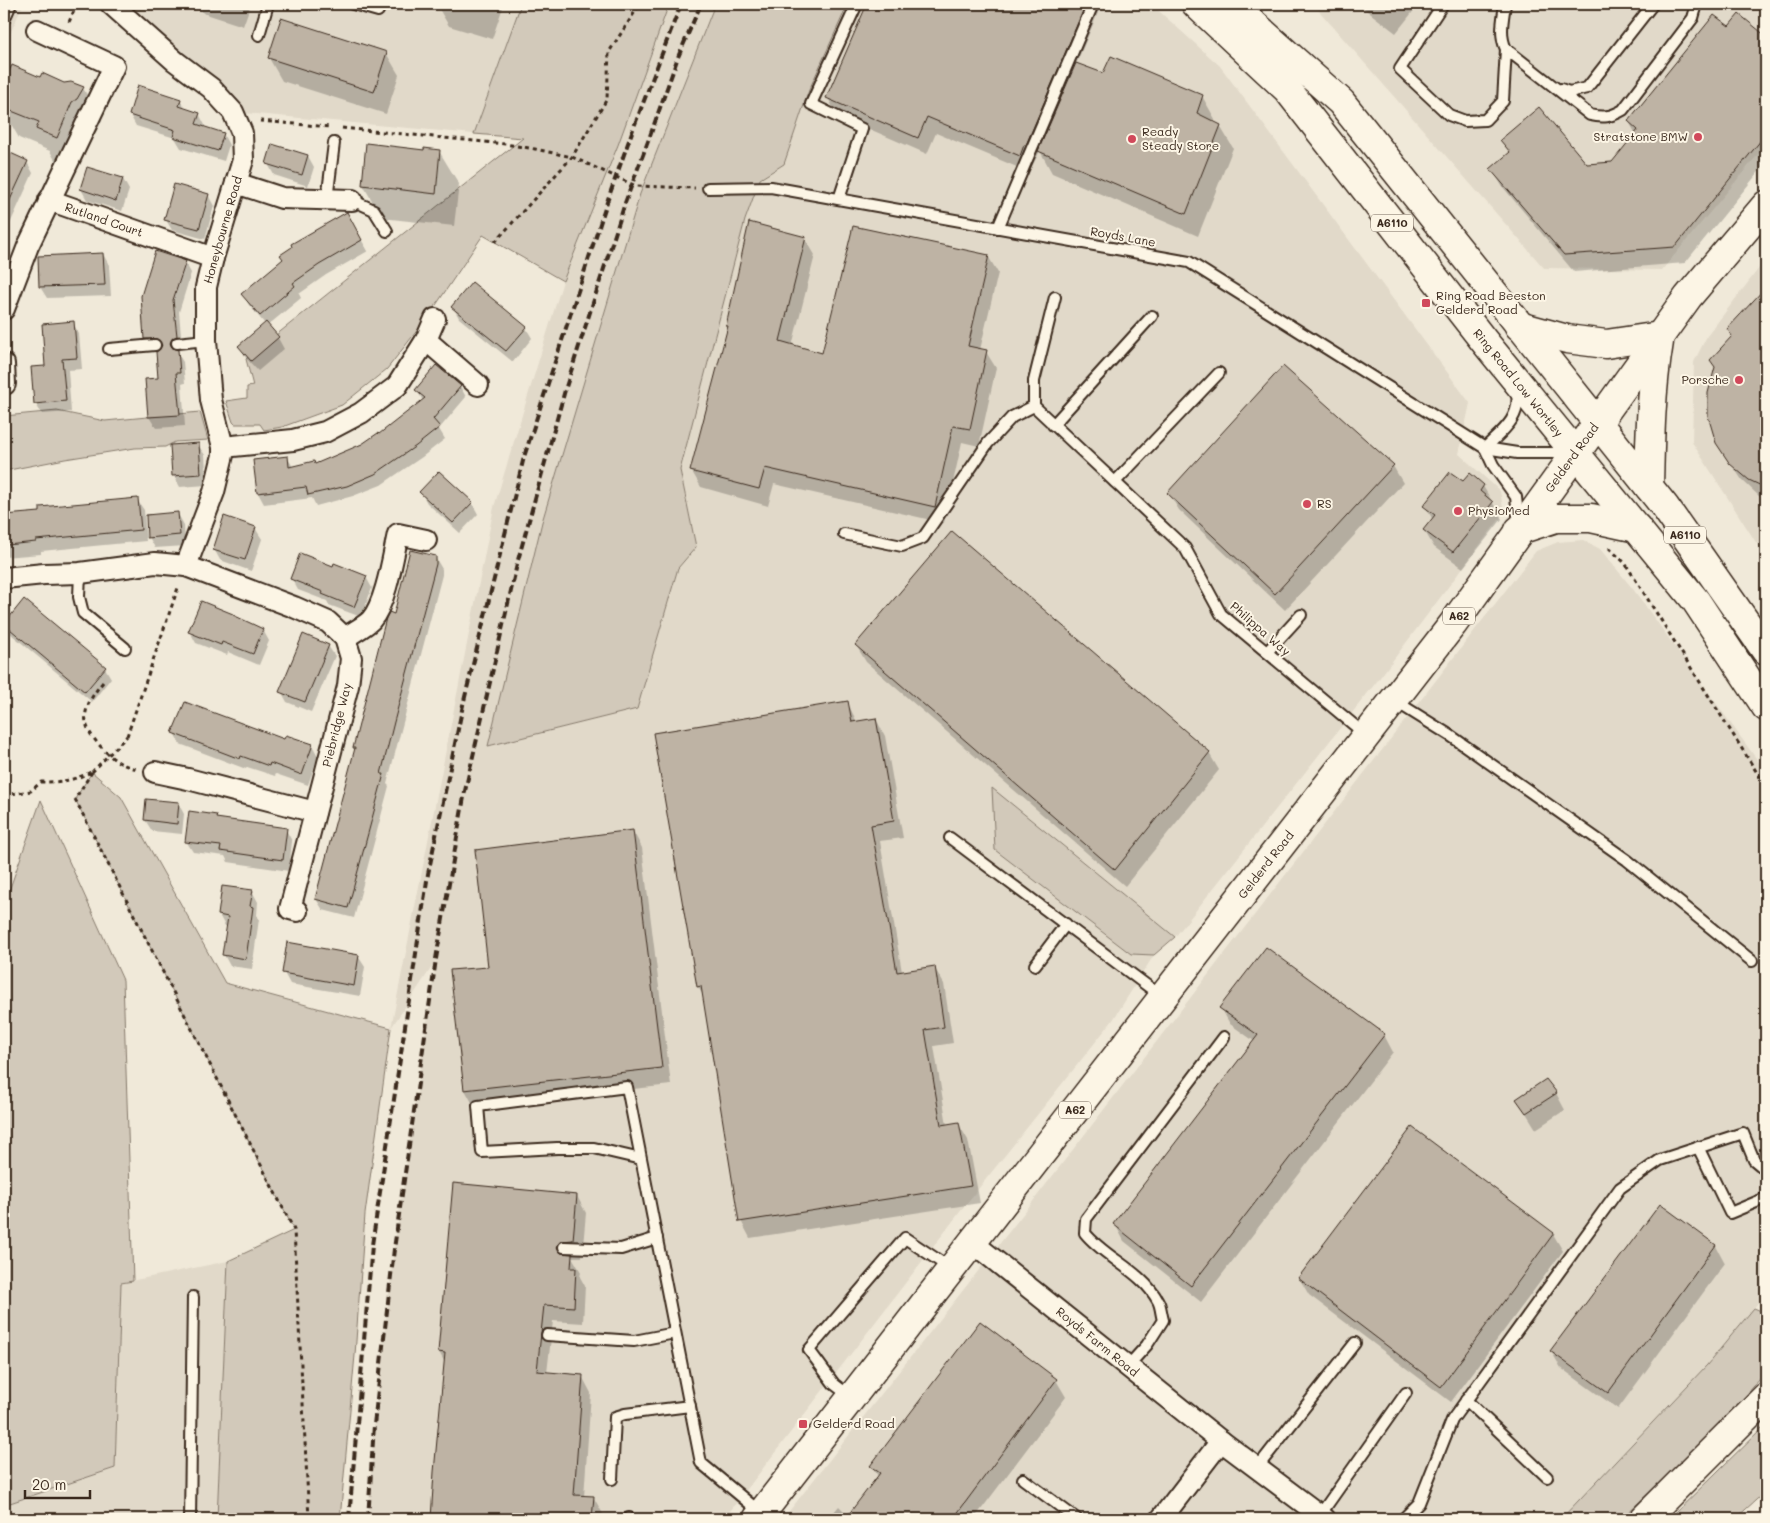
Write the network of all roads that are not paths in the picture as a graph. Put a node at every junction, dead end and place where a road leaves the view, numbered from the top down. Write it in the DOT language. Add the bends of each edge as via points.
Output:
graph roads {
  1 [pos="10,4"];
  2 [pos="111,4"];
  3 [pos="268,4"];
  4 [pos="353,4"];
  5 [pos="857,4"];
  6 [pos="1093,4"];
  7 [pos="1196,4"];
  8 [pos="1231,4"];
  9 [pos="1443,4"];
  10 [pos="1505,4"];
  11 [pos="1653,4"];
  12 [pos="1697,4"];
  13 [pos="378,12"];
  14 [pos="4,20"];
  15 [pos="36,30"];
  16 [pos="259,35"];
  17 [pos="1506,49"];
  18 [pos="1555,87"];
  19 [pos="334,142"];
  20 [pos="236,182"];
  21 [pos="708,188"];
  22 [pos="838,199"];
  23 [pos="49,200"];
  24 [pos="327,200"];
  25 [pos="352,200"];
  26 [pos="1766,205"];
  27 [pos="998,228"];
  28 [pos="387,231"];
  29 [pos="213,258"];
  30 [pos="1056,296"];
  31 [pos="4,309"];
  32 [pos="1152,316"];
  33 [pos="435,319"];
  34 [pos="1519,326"];
  35 [pos="1660,336"];
  36 [pos="206,340"];
  37 [pos="426,340"];
  38 [pos="177,343"];
  39 [pos="155,345"];
  40 [pos="109,349"];
  41 [pos="4,364"];
  42 [pos="1219,373"];
  43 [pos="1514,378"];
  44 [pos="5,384"];
  45 [pos="478,385"];
  46 [pos="1034,406"];
  47 [pos="1597,423"];
  48 [pos="1053,425"];
  49 [pos="223,446"];
  50 [pos="1485,448"];
  51 [pos="1576,453"];
  52 [pos="1115,482"];
  53 [pos="1649,487"];
  54 [pos="1637,528"];
  55 [pos="1519,530"];
  56 [pos="844,534"];
  57 [pos="426,540"];
  58 [pos="186,566"];
  59 [pos="80,573"];
  60 [pos="4,578"];
  61 [pos="1301,615"];
  62 [pos="345,638"];
  63 [pos="125,648"];
  64 [pos="1766,651"];
  65 [pos="1267,652"];
  66 [pos="1394,700"];
  67 [pos="1766,708"];
  68 [pos="1367,736"];
  69 [pos="154,772"];
  70 [pos="315,812"];
  71 [pos="950,838"];
  72 [pos="297,911"];
  73 [pos="1066,924"];
  74 [pos="1752,961"];
  75 [pos="1035,965"];
  76 [pos="1163,997"];
  77 [pos="1224,1037"];
  78 [pos="1698,1147"];
  79 [pos="641,1159"];
  80 [pos="1766,1170"];
  81 [pos="1766,1198"];
  82 [pos="656,1238"];
  83 [pos="972,1242"];
  84 [pos="564,1247"];
  85 [pos="951,1269"];
  86 [pos="193,1297"];
  87 [pos="675,1333"];
  88 [pos="547,1335"];
  89 [pos="1355,1343"];
  90 [pos="1128,1366"];
  91 [pos="1406,1394"];
  92 [pos="1766,1397"];
  93 [pos="852,1398"];
  94 [pos="1466,1400"];
  95 [pos="690,1406"];
  96 [pos="1221,1441"];
  97 [pos="1257,1468"];
  98 [pos="1547,1477"];
  99 [pos="612,1479"];
  100 [pos="1023,1479"];
  101 [pos="759,1516"];
  102 [pos="1316,1516"];
  103 [pos="190,1519"];
  104 [pos="1076,1519"];
  105 [pos="1160,1519"];
  106 [pos="1403,1519"];
  107 [pos="1644,1519"];
  1 -- 14 [label="lane"];
  2 -- 20 [label="street, Honeybourne Road" via="211,88 234,112 242,133 243,160"];
  3 -- 16 [label="lane"];
  4 -- 13 [label="lane"];
  5 -- 22 [label="lane" via="811,104 862,129"];
  6 -- 27 [label="lane"];
  7 -- 43 [label="main road, Ring Road Low Wortley / A6110" via="1287,89"];
  8 -- 34 [label="main road, A6110" via="1341,102"];
  9 -- 17 [label="lane" via="1400,69 1449,115 1465,121 1485,120 1503,101"];
  10 -- 17 [label="lane" via="1502,33"];
  11 -- 18 [label="lane" via="1588,88 1569,92"];
  12 -- 18 [label="lane" via="1692,18 1623,110 1612,116 1590,115"];
  15 -- 23 [label="street" via="114,66"];
  17 -- 18 [label="lane"];
  19 -- 24 [label="lane"];
  20 -- 24 [label="street" via="282,198"];
  20 -- 29 [label="street, Honeybourne Road"];
  21 -- 22 [label="lane, Royds Lane" via="771,187"];
  22 -- 27 [label="lane, Royds Lane"];
  23 -- 29 [label="street, Rutland Court"];
  23 -- 31 [label="street, Rutland Court"];
  24 -- 25 [label="street"];
  25 -- 28 [label="lane" via="374,210"];
  26 -- 35 [label="main road, Gelderd Road / A62" via="1688,296"];
  27 -- 50 [label="lane, Royds Lane" via="1188,262"];
  29 -- 36 [label="street, Honeybourne Road" via="206,287"];
  30 -- 46 [label="lane" via="1034,381"];
  32 -- 48 [label="lane"];
  33 -- 37 [label="street"];
  34 -- 35 [label="main road" via="1567,339 1606,344"];
  34 -- 47 [label="main road, A6110"];
  35 -- 47 [label="main road, Gelderd Road / A62"];
  35 -- 53 [label="main road, A62" via="1653,381"];
  36 -- 38 [label="lane"];
  36 -- 49 [label="street, Honeybourne Road" via="211,400"];
  37 -- 45 [label="street"];
  37 -- 49 [label="street" via="397,386 361,413 325,432 293,440"];
  39 -- 40 [label="lane"];
  41 -- 44 [label="street"];
  42 -- 52 [label="lane"];
  43 -- 50 [label="lane" via="1518,404 1512,420"];
  43 -- 51 [label="main road, Ring Road Low Wortley / A6110"];
  46 -- 48 [label="lane, Philippa Way"];
  46 -- 56 [label="lane" via="1012,417 988,442 923,538 902,546"];
  47 -- 51 [label="main road, Gelderd Road / A62"];
  47 -- 53 [label="main road, A6110"];
  48 -- 52 [label="lane, Philippa Way"];
  49 -- 58 [label="street, Honeybourne Road" via="214,492"];
  50 -- 51 [label="lane, Royds Lane" via="1516,453"];
  50 -- 55 [label="lane" via="1516,497"];
  51 -- 54 [label="main road, Ring Road Low Wortley / A6110"];
  51 -- 55 [label="main road, Gelderd Road / A62"];
  52 -- 65 [label="lane, Philippa Way" via="1185,548 1221,614"];
  53 -- 64 [label="main road, A6110"];
  54 -- 55 [label="main road" via="1591,518 1556,518"];
  54 -- 67 [label="main road, Ring Road Low Wortley / A6110" via="1696,600"];
  55 -- 66 [label="main road, Gelderd Road / A62" via="1453,624"];
  57 -- 62 [label="street" via="398,534 377,612 370,621"];
  58 -- 59 [label="street" via="155,563"];
  58 -- 62 [label="street" via="328,622"];
  59 -- 60 [label="street"];
  59 -- 63 [label="lane" via="79,597 83,613"];
  61 -- 65 [label="lane"];
  62 -- 70 [label="street, Piebridge Way" via="351,658 348,686"];
  65 -- 68 [label="lane, Philippa Way"];
  66 -- 68 [label="main road, Gelderd Road / A62"];
  66 -- 74 [label="lane" via="1451,736 1627,860"];
  68 -- 76 [label="main road, Gelderd Road / A62"];
  69 -- 70 [label="street"];
  70 -- 72 [label="street, Piebridge Way" via="290,909"];
  71 -- 73 [label="lane"];
  73 -- 75 [label="lane"];
  73 -- 76 [label="lane"];
  76 -- 83 [label="main road, Gelderd Road / A62"];
  77 -- 90 [label="lane" via="1086,1219 1085,1232 1093,1242 1141,1281 1159,1302 1163,1320"];
  78 -- 80 [label="lane" via="1743,1133 1754,1160"];
  78 -- 81 [label="lane" via="1730,1213"];
  78 -- 94 [label="lane" via="1660,1160 1620,1188"];
  79 -- 79 [label="lane" via="594,1148 482,1152 478,1106 627,1086"];
  79 -- 82 [label="lane"];
  82 -- 84 [label="lane" via="620,1249"];
  82 -- 87 [label="lane"];
  83 -- 85 [label="main road, Gelderd Road / A62"];
  83 -- 90 [label="street, Royds Farm Road"];
  85 -- 93 [label="main road, Gelderd Road / A62"];
  85 -- 93 [label="lane" via="905,1238 809,1350 834,1384"];
  86 -- 103 [label="lane"];
  87 -- 88 [label="lane" via="634,1341"];
  87 -- 95 [label="lane"];
  89 -- 97 [label="lane"];
  90 -- 96 [label="street, Royds Farm Road"];
  91 -- 102 [label="lane"];
  92 -- 107 [label="main road"];
  93 -- 101 [label="main road, Gelderd Road / A62"];
  94 -- 98 [label="lane"];
  94 -- 106 [label="lane" via="1452,1420 1419,1503"];
  95 -- 99 [label="lane" via="615,1418"];
  95 -- 101 [label="lane" via="701,1463"];
  96 -- 97 [label="street, Royds Farm Road"];
  96 -- 105 [label="street"];
  97 -- 102 [label="street, Royds Farm Road"];
  100 -- 104 [label="lane"];
}
